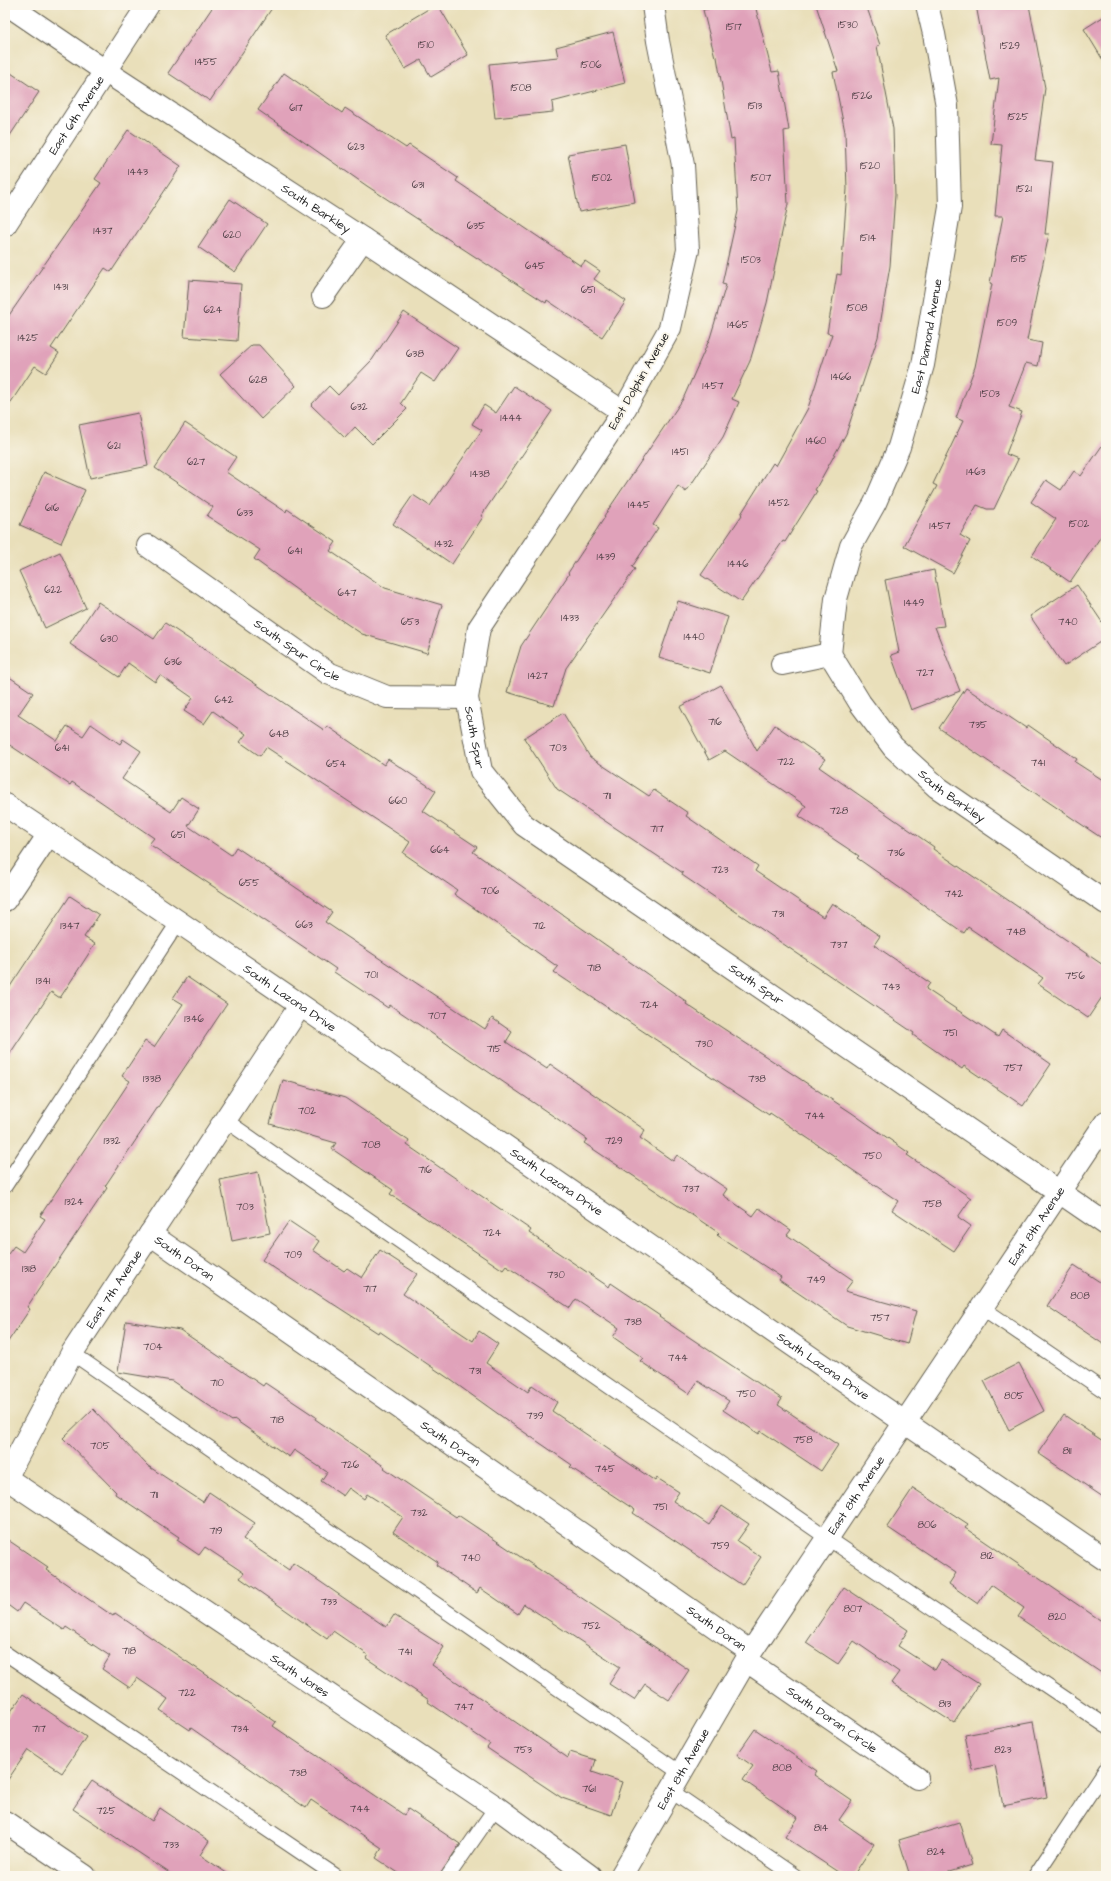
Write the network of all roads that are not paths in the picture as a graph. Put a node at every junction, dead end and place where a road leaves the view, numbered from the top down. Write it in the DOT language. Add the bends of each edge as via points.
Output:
graph roads {
  1 [pos="8,5"];
  2 [pos="148,5"];
  3 [pos="653,5"];
  4 [pos="927,5"];
  5 [pos="105,71"];
  6 [pos="5,225"];
  7 [pos="363,239"];
  8 [pos="323,296"];
  9 [pos="623,412"];
  10 [pos="148,546"];
  11 [pos="830,654"];
  12 [pos="782,664"];
  13 [pos="467,698"];
  14 [pos="5,805"];
  15 [pos="49,834"];
  16 [pos="5,900"];
  17 [pos="1106,903"];
  18 [pos="179,921"];
  19 [pos="300,1006"];
  20 [pos="225,1120"];
  21 [pos="1106,1122"];
  22 [pos="5,1186"];
  23 [pos="1060,1192"];
  24 [pos="1106,1224"];
  25 [pos="150,1234"];
  26 [pos="981,1307"];
  27 [pos="72,1353"];
  28 [pos="1106,1392"];
  29 [pos="904,1423"];
  30 [pos="6,1479"];
  31 [pos="829,1539"];
  32 [pos="1106,1560"];
  33 [pos="5,1653"];
  34 [pos="749,1657"];
  35 [pos="1106,1726"];
  36 [pos="1106,1769"];
  37 [pos="916,1778"];
  38 [pos="677,1783"];
  39 [pos="496,1807"];
  40 [pos="5,1822"];
  41 [pos="85,1876"];
  42 [pos="336,1876"];
  43 [pos="448,1876"];
  44 [pos="590,1876"];
  45 [pos="621,1876"];
  46 [pos="795,1876"];
  47 [pos="1035,1876"];
  1 -- 5 [label="street, South Barkley"];
  2 -- 5 [label="street, East 6th Avenue"];
  3 -- 9 [label="street, East Dolphin Avenue" via="683,165 688,250 670,328"];
  4 -- 11 [label="street, East Diamond Avenue" via="947,106 950,207 922,365 899,447 876,503 851,546 836,599"];
  5 -- 6 [label="street, East 6th Avenue"];
  5 -- 7 [label="street, South Barkley"];
  7 -- 8 [label="street"];
  7 -- 9 [label="street, South Barkley"];
  9 -- 13 [label="street, East Dolphin Avenue" via="479,628"];
  10 -- 13 [label="street, South Spur Circle" via="328,673 387,697"];
  11 -- 12 [label="street"];
  11 -- 17 [label="street, South Barkley" via="860,703 893,747 932,782"];
  13 -- 23 [label="street, South Spur" via="482,771 524,825"];
  14 -- 15 [label="street, South Lazona Drive"];
  15 -- 16 [label="street"];
  15 -- 18 [label="street, South Lazona Drive"];
  18 -- 19 [label="street, South Lazona Drive"];
  18 -- 22 [label="lane"];
  19 -- 20 [label="street, East 7th Avenue"];
  19 -- 29 [label="street, South Lazona Drive"];
  20 -- 25 [label="street, East 7th Avenue"];
  20 -- 31 [label="lane"];
  21 -- 23 [label="street, East 8th Avenue"];
  23 -- 24 [label="street, South Spur"];
  23 -- 26 [label="street, East 8th Avenue"];
  25 -- 27 [label="street, East 7th Avenue"];
  25 -- 34 [label="street, South Doran"];
  26 -- 28 [label="lane"];
  26 -- 29 [label="street, East 8th Avenue"];
  27 -- 30 [label="street, East 7th Avenue"];
  27 -- 38 [label="lane"];
  29 -- 31 [label="street, East 8th Avenue"];
  29 -- 32 [label="street, South Lazona Drive"];
  30 -- 39 [label="street, South Jones"];
  31 -- 34 [label="street, East 8th Avenue"];
  31 -- 35 [label="lane"];
  33 -- 42 [label="lane"];
  34 -- 37 [label="street, South Doran Circle"];
  34 -- 38 [label="street, East 8th Avenue"];
  36 -- 47 [label="lane"];
  38 -- 45 [label="street, East 8th Avenue"];
  38 -- 46 [label="lane"];
  39 -- 43 [label="lane"];
  39 -- 44 [label="street, South Jones"];
  40 -- 41 [label="street"];
}
